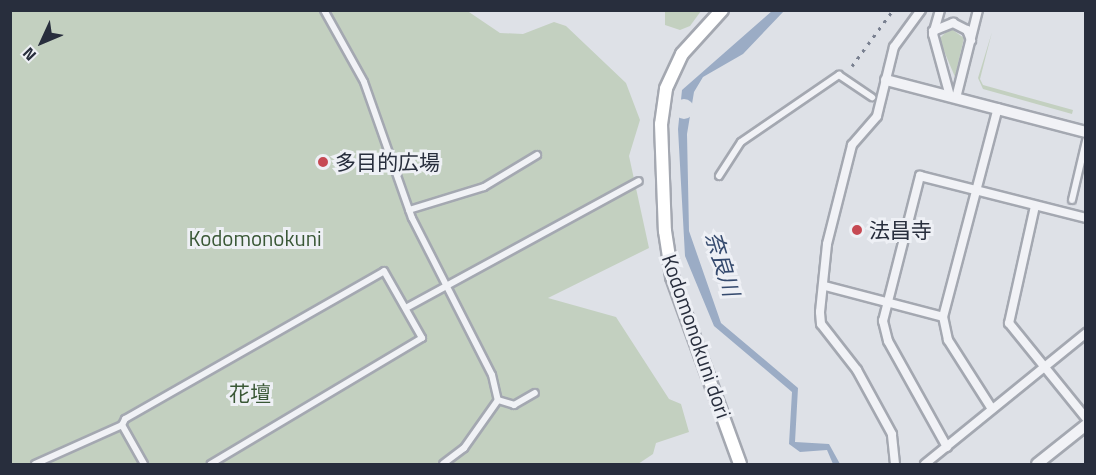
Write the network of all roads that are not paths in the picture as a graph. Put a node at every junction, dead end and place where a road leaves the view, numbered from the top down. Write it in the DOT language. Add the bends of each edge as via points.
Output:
graph roads {
  1 [pos="324,10"];
  2 [pos="722,10"];
  3 [pos="921,10"];
  4 [pos="940,10"];
  5 [pos="978,10"];
  6 [pos="933,31"];
  7 [pos="971,40"];
  8 [pos="886,80"];
  9 [pos="953,97"];
  10 [pos="876,100"];
  11 [pos="998,108"];
  12 [pos="1086,132"];
  13 [pos="1086,141"];
  14 [pos="537,155"];
  15 [pos="1082,164"];
  16 [pos="719,176"];
  17 [pos="639,181"];
  18 [pos="977,191"];
  19 [pos="1072,200"];
  20 [pos="1035,206"];
  21 [pos="409,210"];
  22 [pos="1086,218"];
  23 [pos="448,285"];
  24 [pos="825,286"];
  25 [pos="885,302"];
  26 [pos="406,308"];
  27 [pos="943,317"];
  28 [pos="1086,333"];
  29 [pos="1043,368"];
  30 [pos="535,393"];
  31 [pos="498,400"];
  32 [pos="992,409"];
  33 [pos="1086,418"];
  34 [pos="122,425"];
  35 [pos="1086,425"];
  36 [pos="947,447"];
  37 [pos="35,465"];
  38 [pos="144,465"];
  39 [pos="211,465"];
  40 [pos="444,465"];
  41 [pos="740,465"];
  42 [pos="895,465"];
  43 [pos="925,465"];
  44 [pos="1037,465"];
  1 -- 21 [label="street" via="364,82"];
  2 -- 41 [label="main road, Kodomonokuni dori" via="682,54 666,89 661,123 665,231 672,277"];
  3 -- 8 [label="street" via="894,46"];
  4 -- 6 [label="street"];
  5 -- 7 [label="street"];
  6 -- 7 [label="street" via="953,23 967,30"];
  6 -- 9 [label="street"];
  7 -- 9 [label="street"];
  8 -- 9 [label="street"];
  8 -- 10 [label="street"];
  9 -- 11 [label="street"];
  10 -- 16 [label="street" via="839,75 741,142"];
  10 -- 24 [label="street" via="869,129 852,145 827,244"];
  11 -- 12 [label="street"];
  11 -- 18 [label="street"];
  13 -- 15 [label="street"];
  14 -- 21 [label="street" via="484,187"];
  15 -- 19 [label="street"];
  17 -- 23 [label="street"];
  18 -- 20 [label="street"];
  18 -- 25 [label="street" via="920,176"];
  18 -- 27 [label="street"];
  20 -- 22 [label="street"];
  20 -- 29 [label="street" via="1009,323"];
  21 -- 23 [label="street"];
  23 -- 26 [label="street"];
  23 -- 31 [label="street" via="492,375"];
  24 -- 25 [label="street"];
  24 -- 42 [label="street" via="821,324 878,409 897,447"];
  25 -- 27 [label="street"];
  25 -- 36 [label="street" via="884,333"];
  26 -- 34 [label="street" via="384,271"];
  26 -- 39 [label="street" via="422,338"];
  27 -- 32 [label="street" via="948,340"];
  28 -- 29 [label="street"];
  29 -- 32 [label="street"];
  29 -- 33 [label="street"];
  30 -- 31 [label="street" via="514,405"];
  31 -- 40 [label="street" via="464,448"];
  32 -- 36 [label="street"];
  34 -- 37 [label="street"];
  34 -- 38 [label="street"];
  35 -- 44 [label="street"];
  36 -- 43 [label="street"];
}
